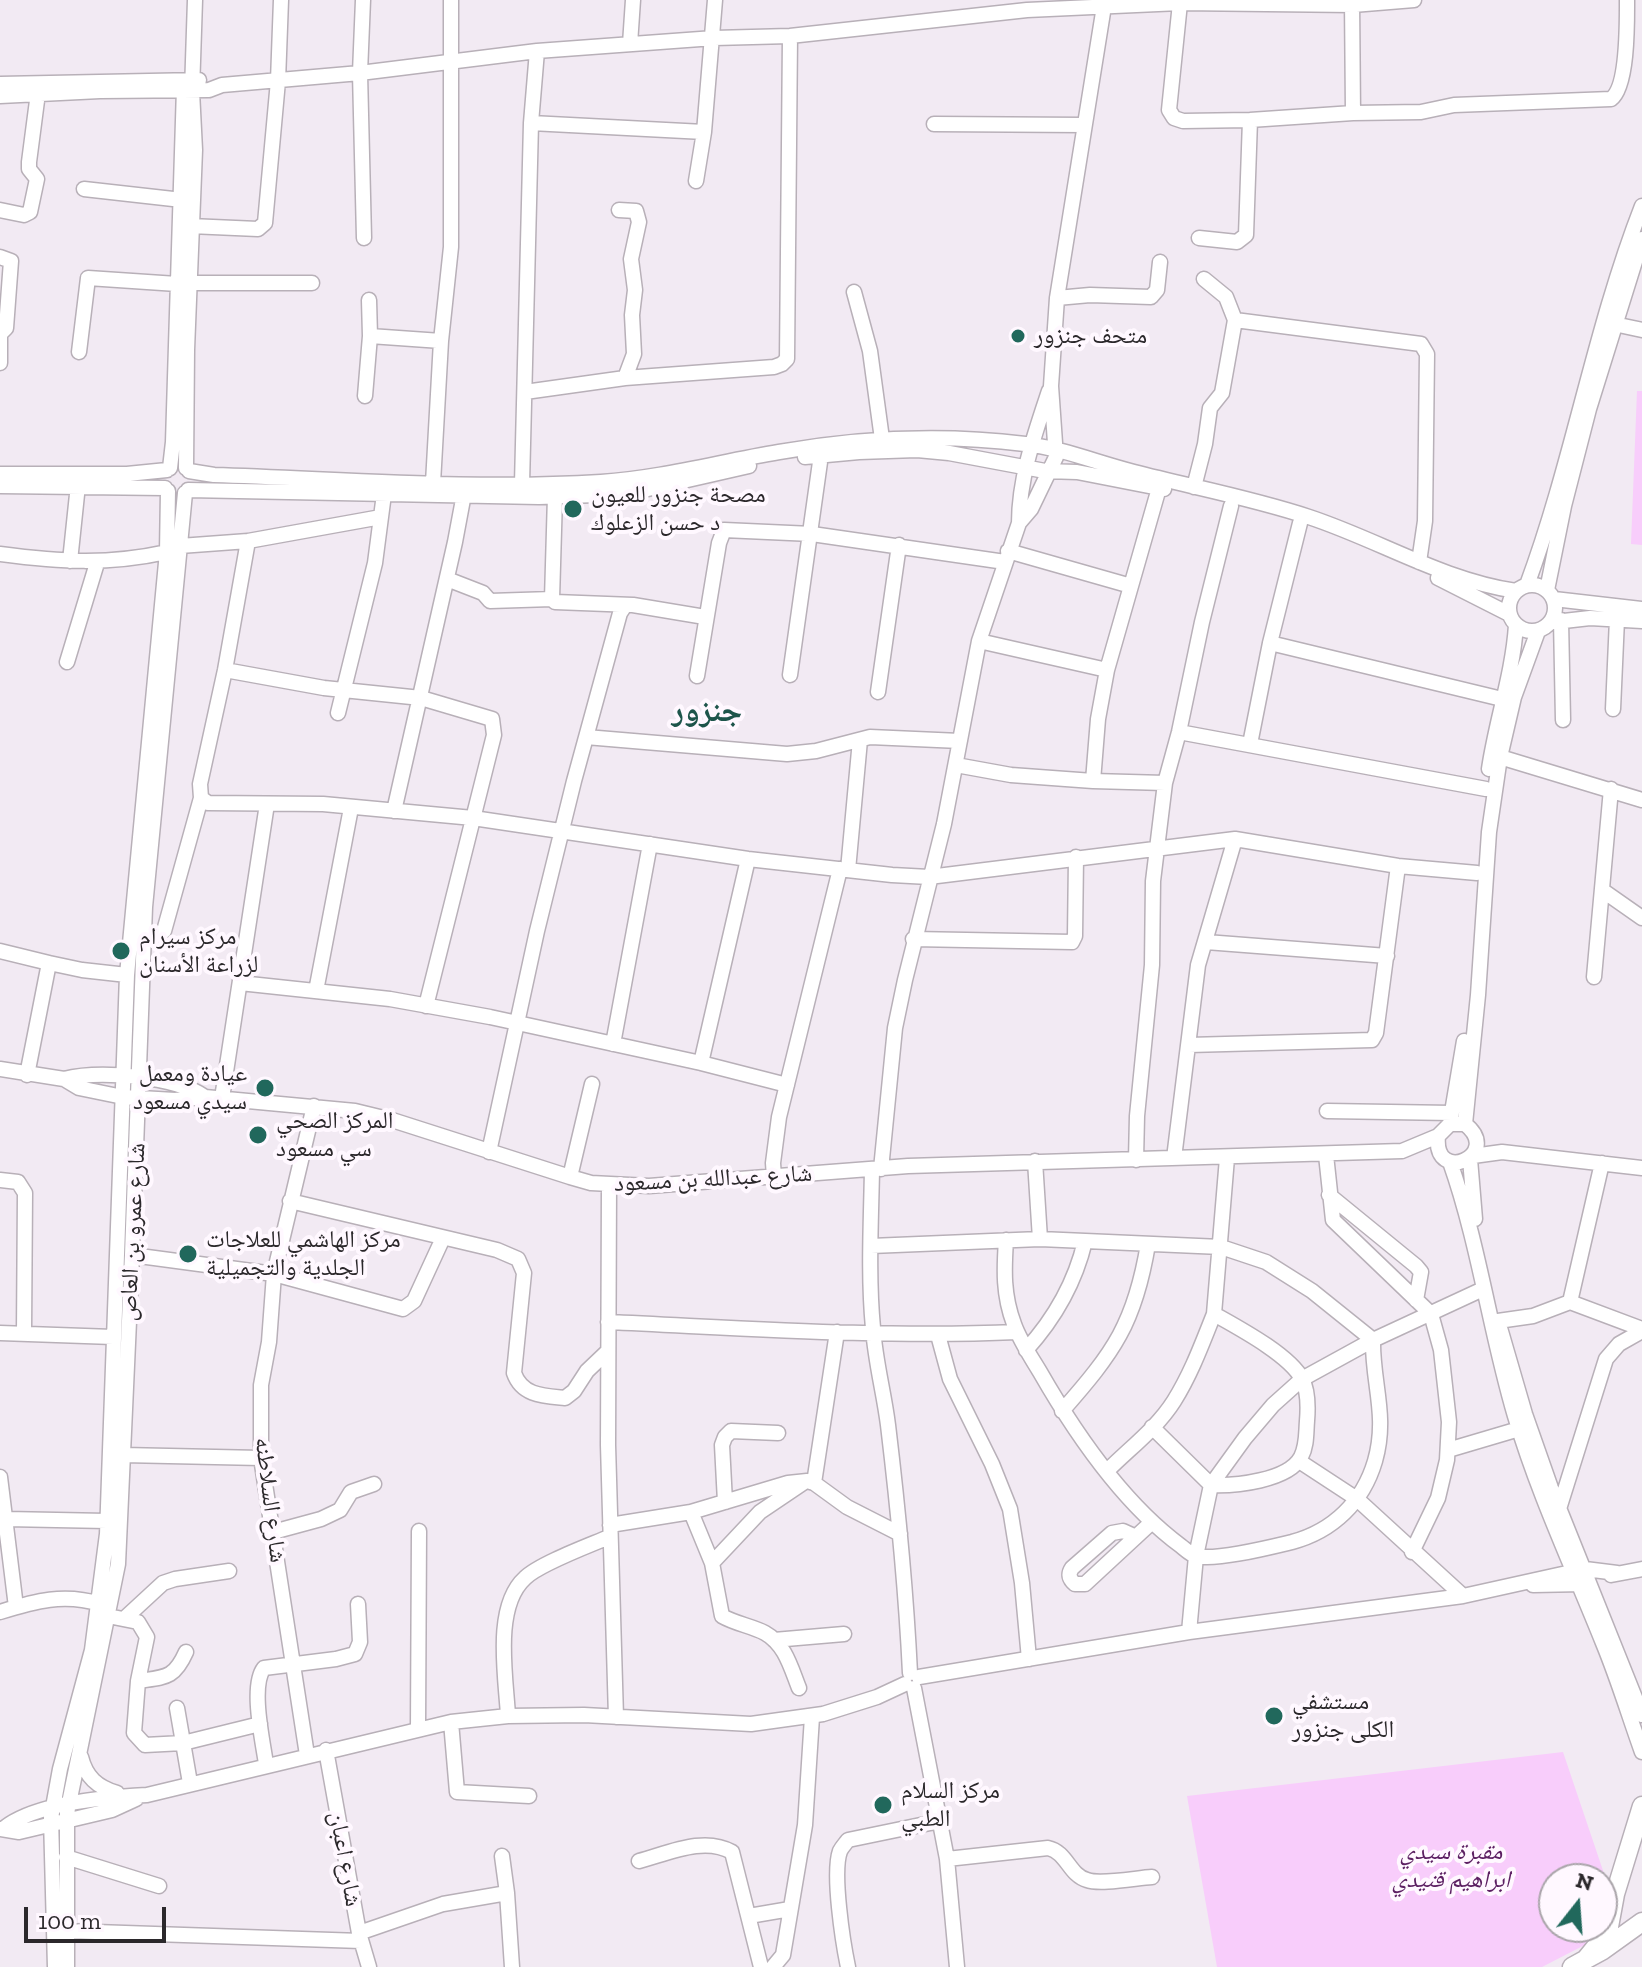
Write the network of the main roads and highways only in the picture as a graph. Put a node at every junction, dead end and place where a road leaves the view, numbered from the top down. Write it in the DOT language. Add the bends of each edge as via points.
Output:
graph roads {
  1 [pos="1642,1806"];
  2 [pos="1642,1922"];
  3 [pos="1642,1935"];
  4 [pos="1584,1964"];
  1 -- 4 [label="main road" via="1608,1932"];
  2 -- 4 [label="main road"];
  3 -- 4 [label="main road"];
}
